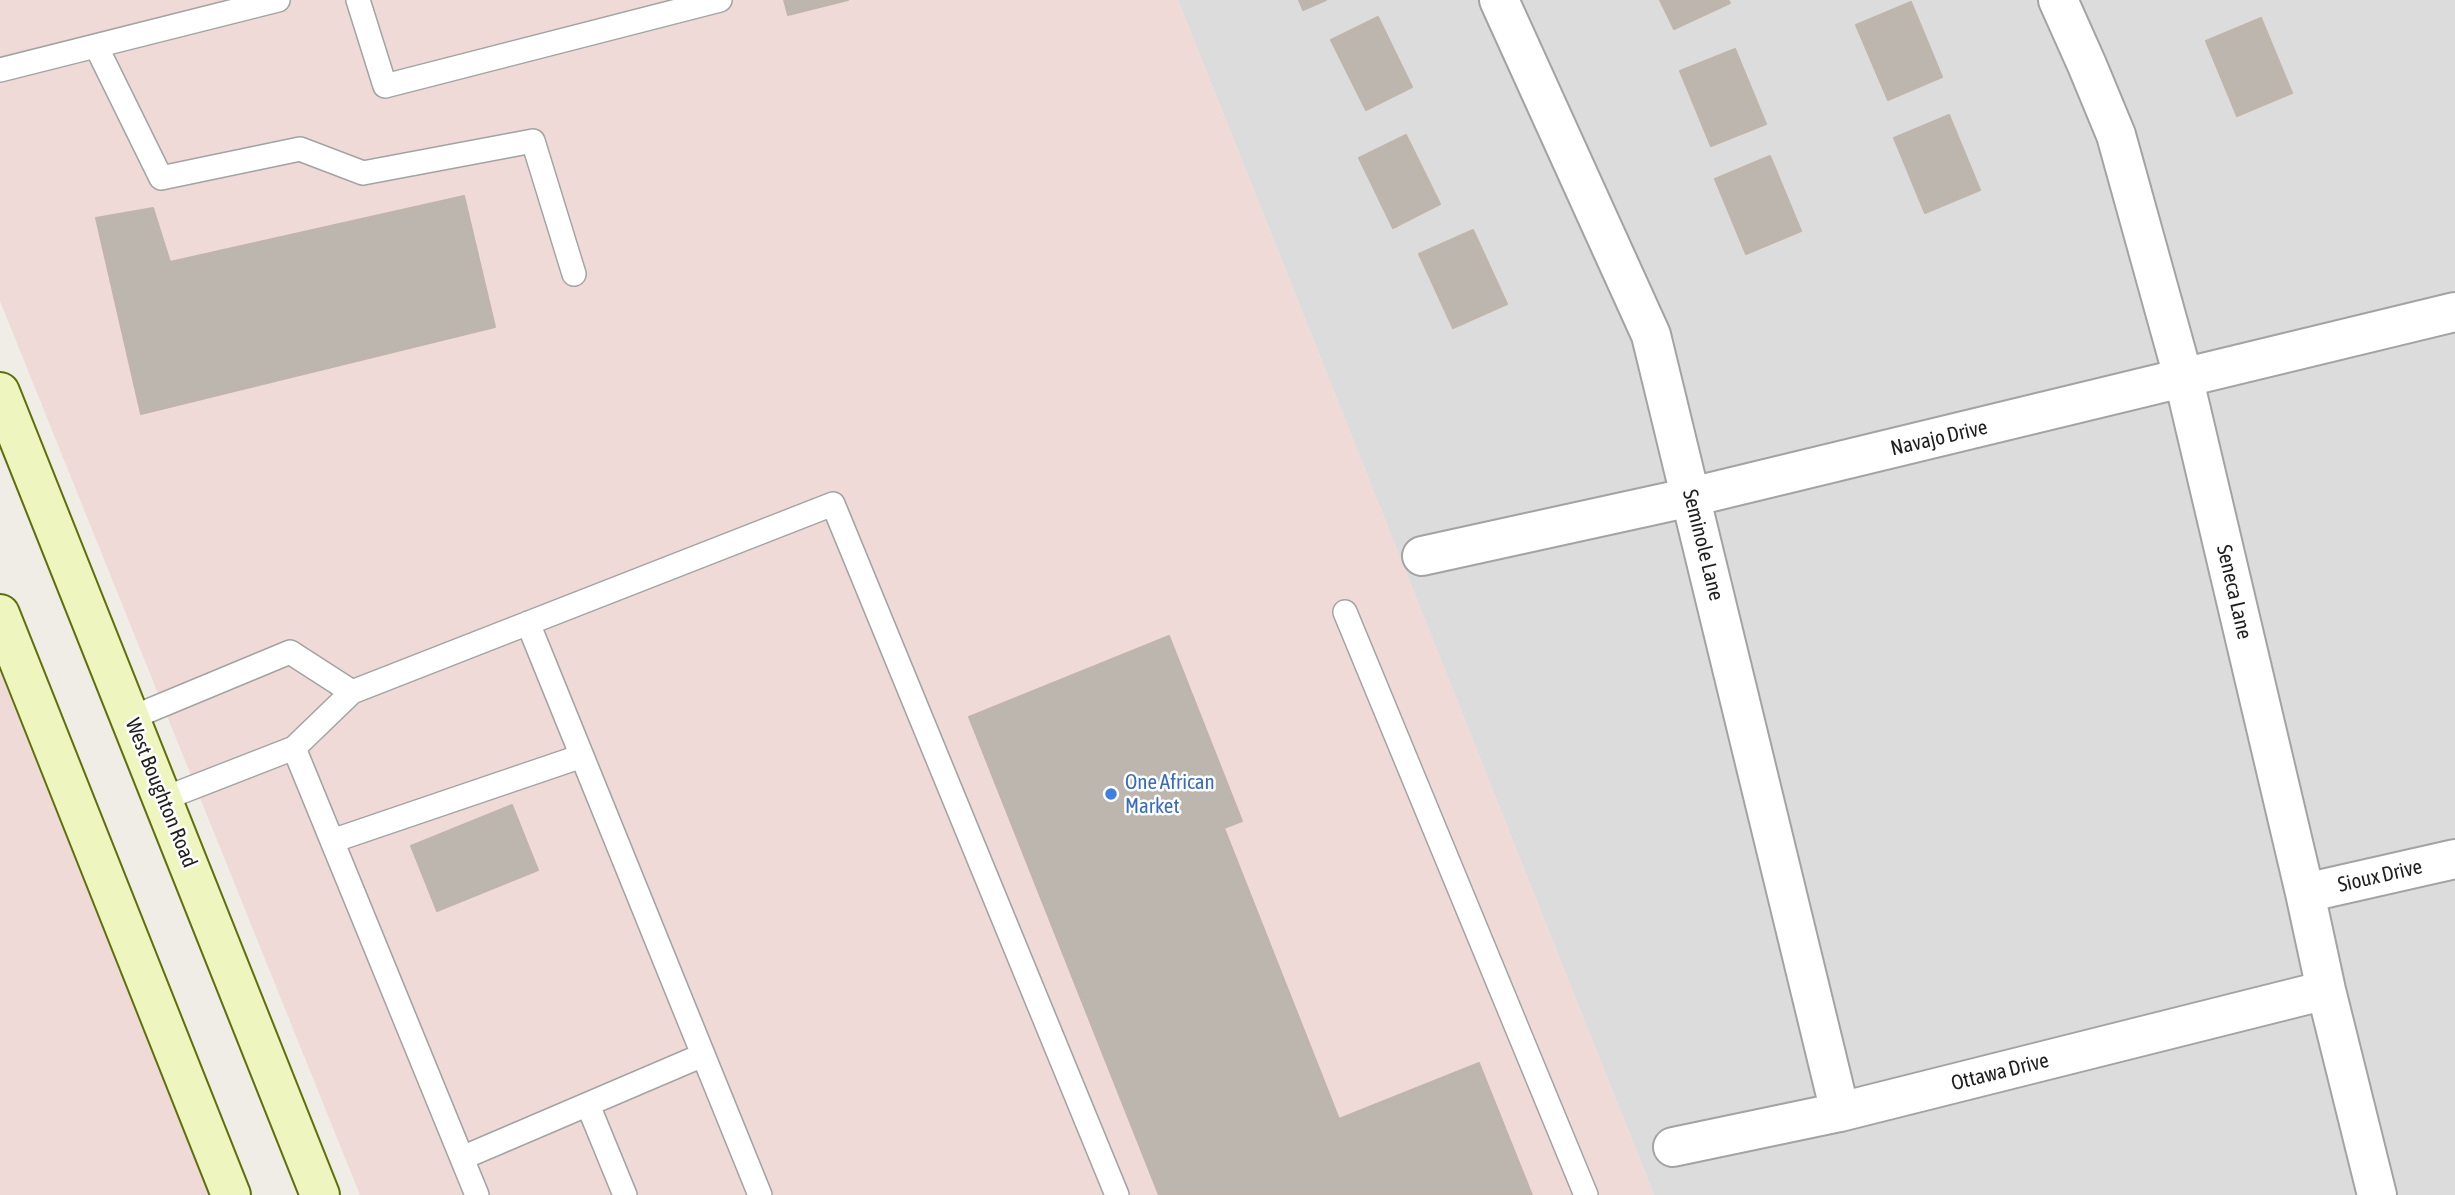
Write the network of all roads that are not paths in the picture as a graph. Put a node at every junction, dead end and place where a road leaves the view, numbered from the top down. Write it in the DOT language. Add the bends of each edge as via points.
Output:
graph roads {
  1 [pos="278,0"];
  2 [pos="358,0"];
  3 [pos="720,0"];
  4 [pos="1499,0"];
  5 [pos="2058,0"];
  6 [pos="253,3"];
  7 [pos="96,46"];
  8 [pos="0,70"];
  9 [pos="574,274"];
  10 [pos="2455,312"];
  11 [pos="2184,380"];
  12 [pos="0,392"];
  13 [pos="1691,497"];
  14 [pos="1422,556"];
  15 [pos="1345,612"];
  16 [pos="0,614"];
  17 [pos="528,623"];
  18 [pos="352,692"];
  19 [pos="131,718"];
  20 [pos="294,748"];
  21 [pos="582,756"];
  22 [pos="163,799"];
  23 [pos="332,841"];
  24 [pos="2455,859"];
  25 [pos="2305,893"];
  26 [pos="2326,990"];
  27 [pos="703,1055"];
  28 [pos="588,1105"];
  29 [pos="1840,1112"];
  30 [pos="1673,1147"];
  31 [pos="462,1158"];
  32 [pos="231,1195"];
  33 [pos="320,1195"];
  34 [pos="477,1195"];
  35 [pos="625,1195"];
  36 [pos="760,1195"];
  37 [pos="1117,1195"];
  38 [pos="1586,1195"];
  39 [pos="2377,1195"];
  1 -- 6 [label="lane"];
  2 -- 3 [label="lane" via="385,86"];
  4 -- 13 [label="street, Seminole Lane" via="1651,335"];
  5 -- 11 [label="street, Seneca Lane" via="2116,135"];
  6 -- 7 [label="lane"];
  7 -- 8 [label="lane"];
  7 -- 9 [label="lane" via="161,178 300,149 363,173 533,141"];
  10 -- 11 [label="street, Navajo Drive"];
  11 -- 13 [label="street, Navajo Drive"];
  11 -- 25 [label="street, Seneca Lane"];
  12 -- 19 [label="main road, West Boughton Road"];
  13 -- 14 [label="street, Navajo Drive"];
  13 -- 29 [label="street, Seminole Lane"];
  15 -- 38 [label="lane"];
  16 -- 32 [label="main road"];
  17 -- 18 [label="lane"];
  17 -- 21 [label="lane"];
  17 -- 37 [label="lane" via="833,504"];
  18 -- 19 [label="lane" via="290,652"];
  18 -- 20 [label="lane"];
  19 -- 22 [label="main road, West Boughton Road"];
  20 -- 22 [label="lane"];
  20 -- 23 [label="lane"];
  21 -- 23 [label="lane"];
  21 -- 27 [label="lane"];
  22 -- 33 [label="main road, West Boughton Road"];
  23 -- 31 [label="lane"];
  24 -- 25 [label="street, Sioux Drive"];
  25 -- 26 [label="street, Seneca Lane"];
  26 -- 29 [label="street, Ottawa Drive"];
  26 -- 39 [label="street, Seneca Lane"];
  27 -- 28 [label="lane"];
  27 -- 36 [label="lane"];
  28 -- 31 [label="lane"];
  28 -- 35 [label="lane"];
  29 -- 30 [label="street, Ottawa Drive"];
  31 -- 34 [label="lane"];
}
